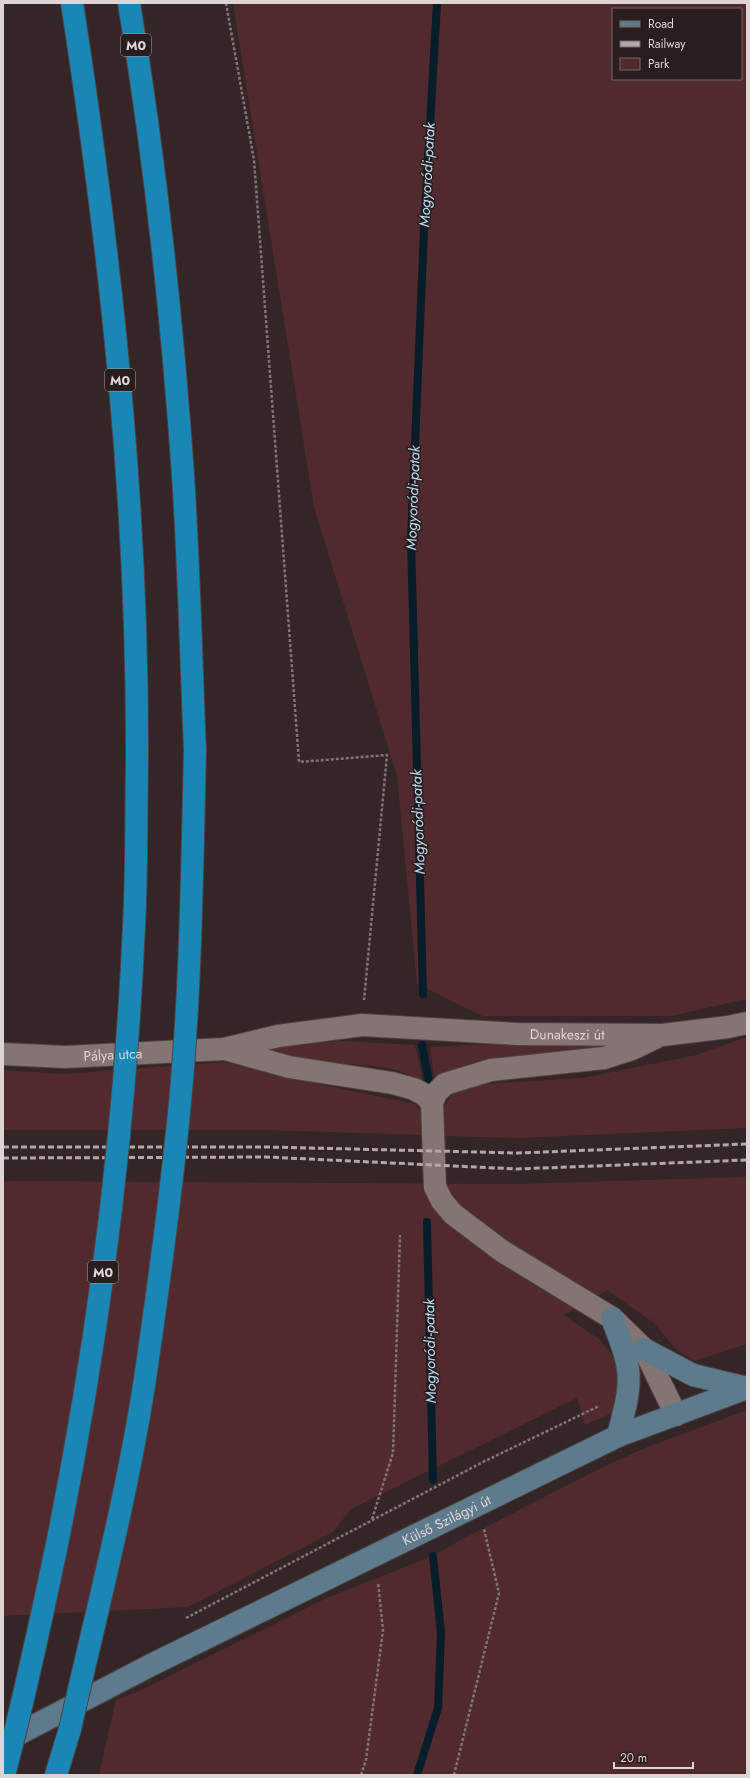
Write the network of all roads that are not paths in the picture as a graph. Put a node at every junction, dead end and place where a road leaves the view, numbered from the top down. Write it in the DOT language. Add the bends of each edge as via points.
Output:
graph roads {
  1 [pos="72,3"];
  2 [pos="129,3"];
  3 [pos="747,1023"];
  4 [pos="663,1035"];
  5 [pos="224,1049"];
  6 [pos="3,1054"];
  7 [pos="432,1103"];
  8 [pos="612,1318"];
  9 [pos="644,1349"];
  10 [pos="747,1388"];
  11 [pos="676,1415"];
  12 [pos="618,1436"];
  13 [pos="70,1729"];
  14 [pos="3,1742"];
  15 [pos="4,1775"];
  16 [pos="56,1775"];
  17 [pos="68,1775"];
  1 -- 15 [label="highway, M0, bridge" via="91,130 120,380 130,499 137,760 134,924 122,1104 94,1338 70,1480 37,1639"];
  2 -- 13 [label="highway, M0, bridge" via="148,121 174,360 183,477 195,750 190,938 179,1111 165,1238 144,1381 128,1473"];
  3 -- 4 [label="street, Dunakeszi út"];
  4 -- 5 [label="street, Dunakeszi út" via="517,1034 362,1025 278,1036"];
  4 -- 7 [label="street" via="604,1058 491,1070 446,1084 436,1093"];
  5 -- 6 [label="street, Pálya utca" via="66,1057"];
  5 -- 7 [label="street" via="289,1067 392,1083 414,1089 425,1095"];
  7 -- 8 [label="street" via="435,1187 442,1201 453,1214 502,1251"];
  8 -- 9 [label="street"];
  8 -- 12 [label="main road" via="628,1369 627,1402"];
  9 -- 10 [label="main road" via="694,1375"];
  9 -- 11 [label="street"];
  10 -- 11 [label="main road, Külső Szilágyi út"];
  11 -- 12 [label="main road, Külső Szilágyi út"];
  12 -- 14 [label="main road, Külső Szilágyi út" via="151,1665"];
  13 -- 16 [label="highway, M0"];
  13 -- 17 [label="highway"];
}
